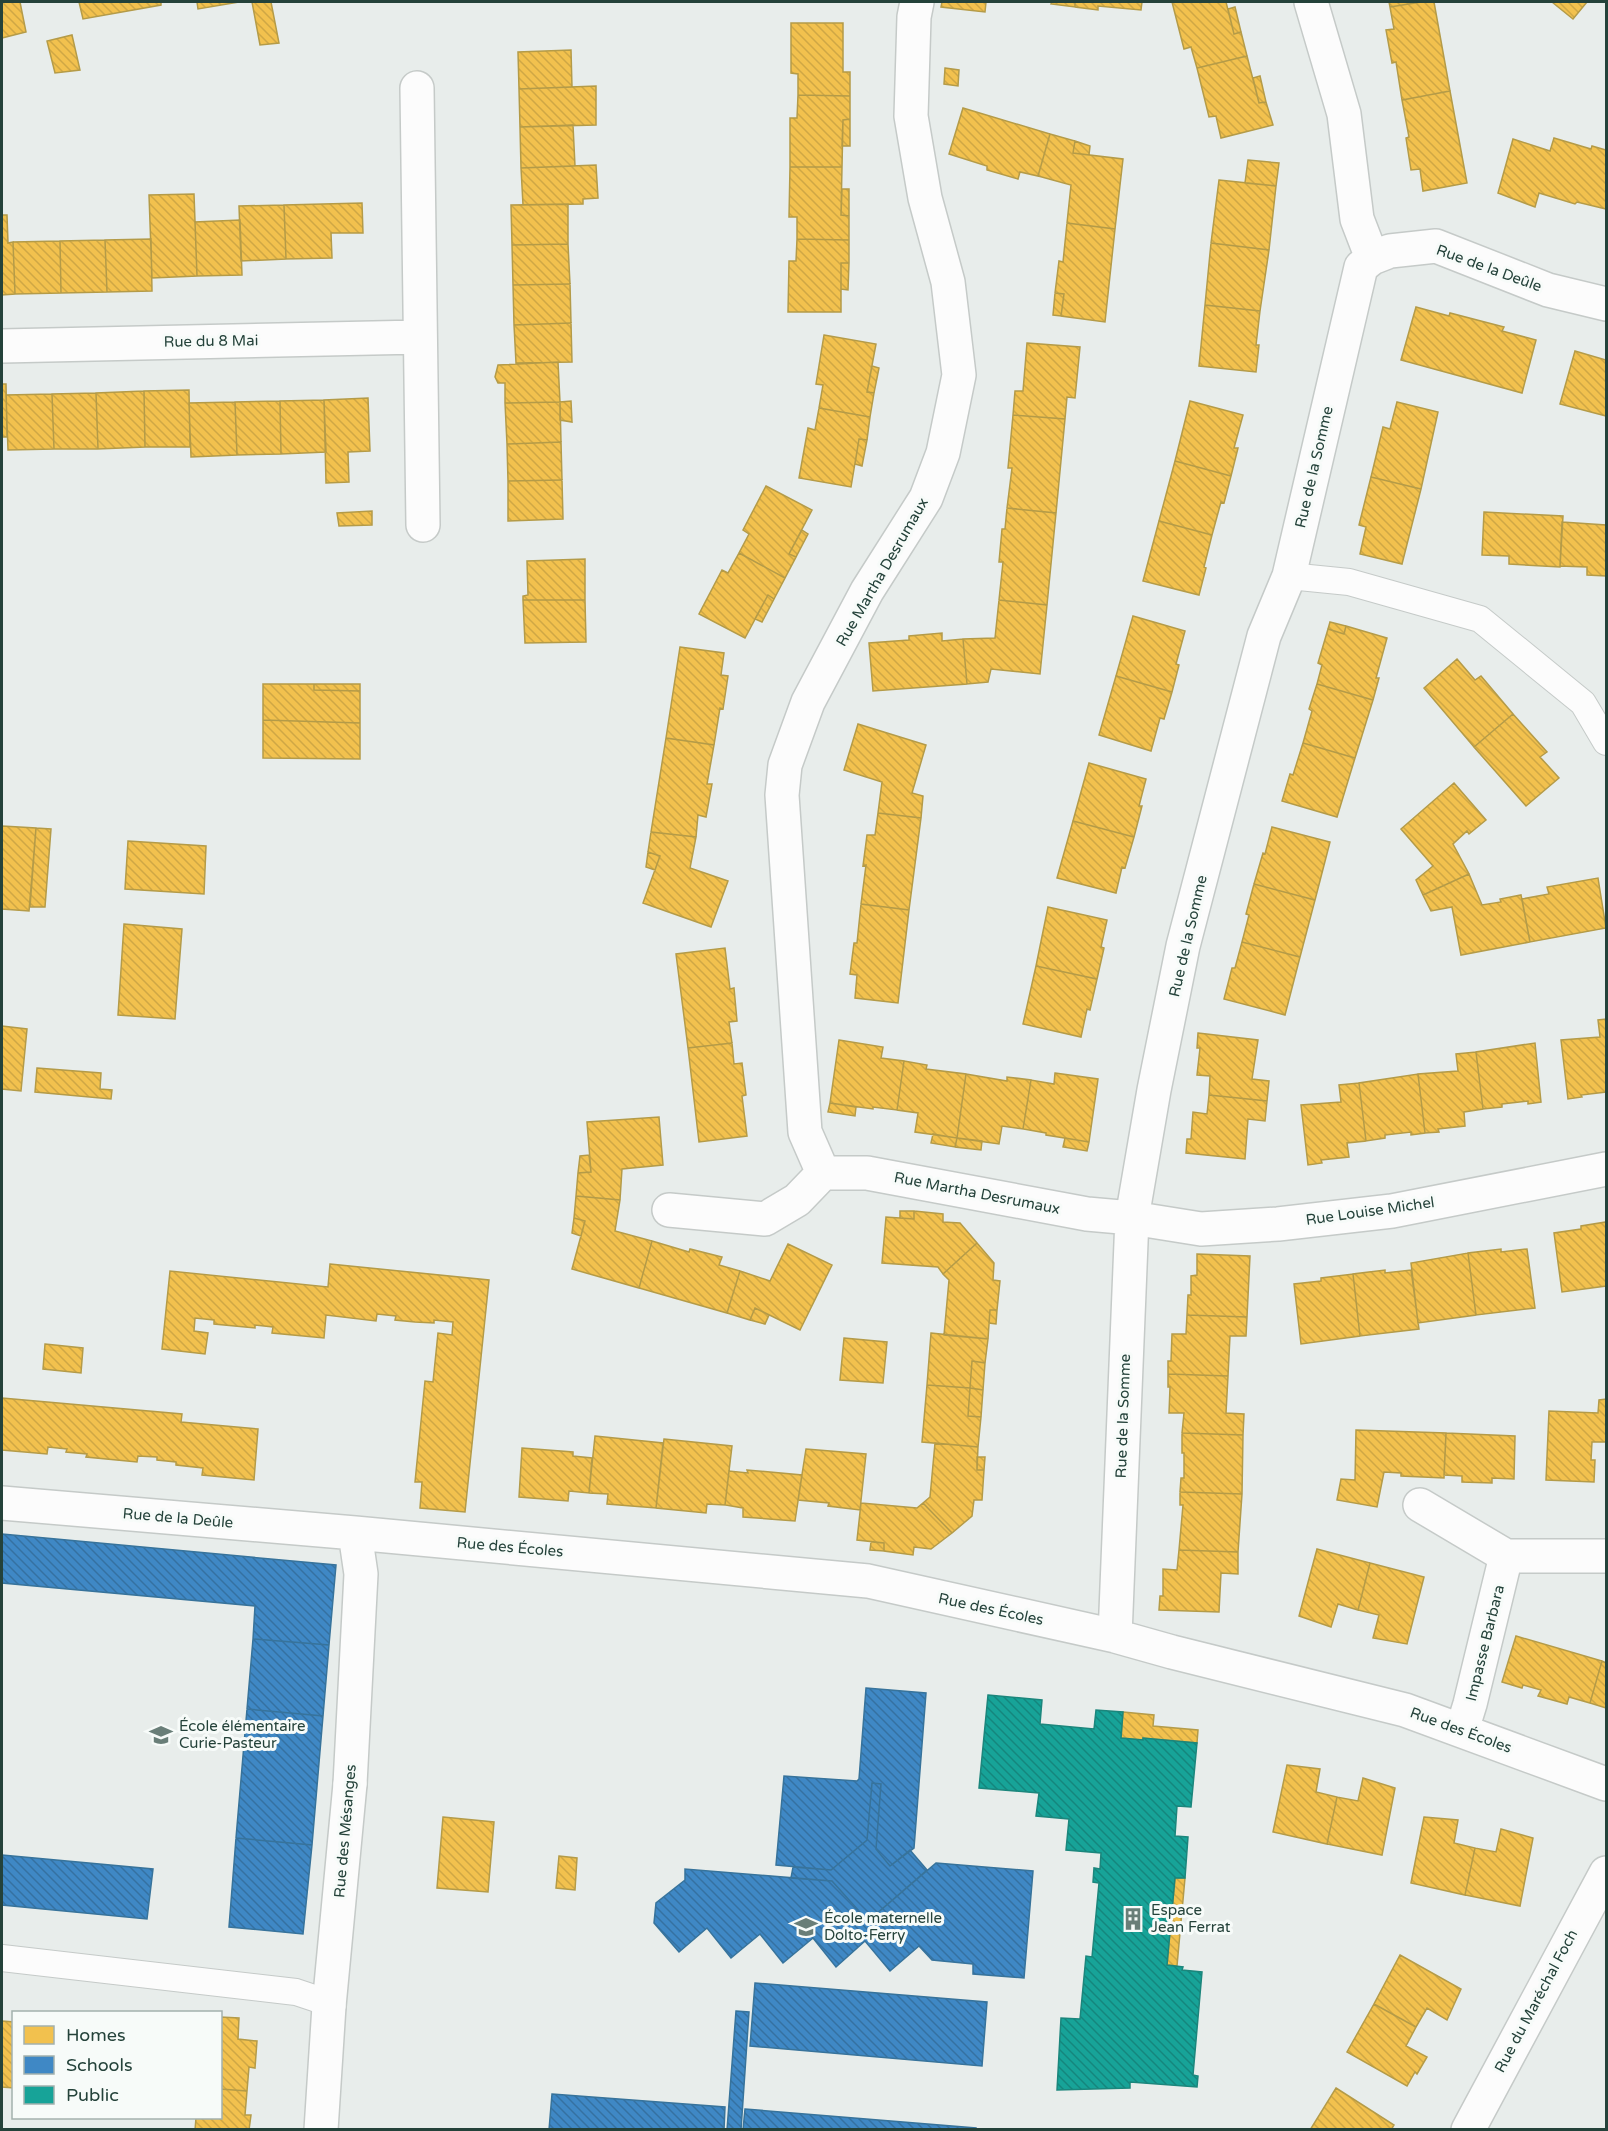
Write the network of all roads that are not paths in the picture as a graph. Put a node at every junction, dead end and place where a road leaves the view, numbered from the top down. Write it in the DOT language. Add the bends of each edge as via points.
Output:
graph roads {
  1 [pos="917,2"];
  2 [pos="1311,2"];
  3 [pos="417,88"];
  4 [pos="1372,258"];
  5 [pos="1606,304"];
  6 [pos="420,337"];
  7 [pos="2,346"];
  8 [pos="423,525"];
  9 [pos="1289,576"];
  10 [pos="1606,742"];
  11 [pos="1606,1169"];
  12 [pos="823,1173"];
  13 [pos="669,1210"];
  14 [pos="1132,1218"];
  15 [pos="2,1503"];
  16 [pos="1420,1505"];
  17 [pos="355,1533"];
  18 [pos="1506,1556"];
  19 [pos="1606,1556"];
  20 [pos="1115,1636"];
  21 [pos="1462,1730"];
  22 [pos="1606,1784"];
  23 [pos="1606,1873"];
  24 [pos="2,1958"];
  25 [pos="329,2006"];
  26 [pos="321,2130"];
  27 [pos="1468,2130"];
  1 -- 12 [label="street, Rue Martha Desrumaux" via="911,116 925,198 948,282 959,375 943,453 926,498 867,591 808,702 785,765 782,795 804,1132"];
  2 -- 4 [label="street" via="1344,114 1357,219"];
  3 -- 6 [label="street"];
  4 -- 5 [label="street, Rue de la Deûle" via="1390,251 1436,246 1548,290"];
  4 -- 9 [label="street, Rue de la Somme" via="1361,267 1354,289"];
  6 -- 7 [label="street, Rue du 8 Mai"];
  6 -- 8 [label="street"];
  9 -- 10 [label="lane" via="1349,582 1480,619 1583,703"];
  9 -- 14 [label="street, Rue de la Somme" via="1264,636 1183,946"];
  11 -- 14 [label="street, Rue Louise Michel" via="1392,1211 1278,1224 1201,1229"];
  12 -- 13 [label="street" via="797,1200 765,1219"];
  12 -- 14 [label="street, Rue Martha Desrumaux" via="867,1173 1087,1214"];
  14 -- 20 [label="street, Rue de la Somme"];
  15 -- 17 [label="street, Rue de la Deûle"];
  16 -- 18 [label="street"];
  17 -- 20 [label="street, Rue des Écoles" via="868,1581"];
  17 -- 25 [label="street, Rue des Mésanges" via="362,1574 350,1784"];
  18 -- 19 [label="street"];
  18 -- 21 [label="street, Impasse Barbara"];
  20 -- 21 [label="street, Rue des Écoles" via="1405,1710"];
  21 -- 22 [label="street, Rue des Écoles"];
  23 -- 27 [label="street, Rue du Maréchal Foch"];
  24 -- 25 [label="lane" via="296,1992"];
  25 -- 26 [label="street, Rue des Mésanges"];
}
